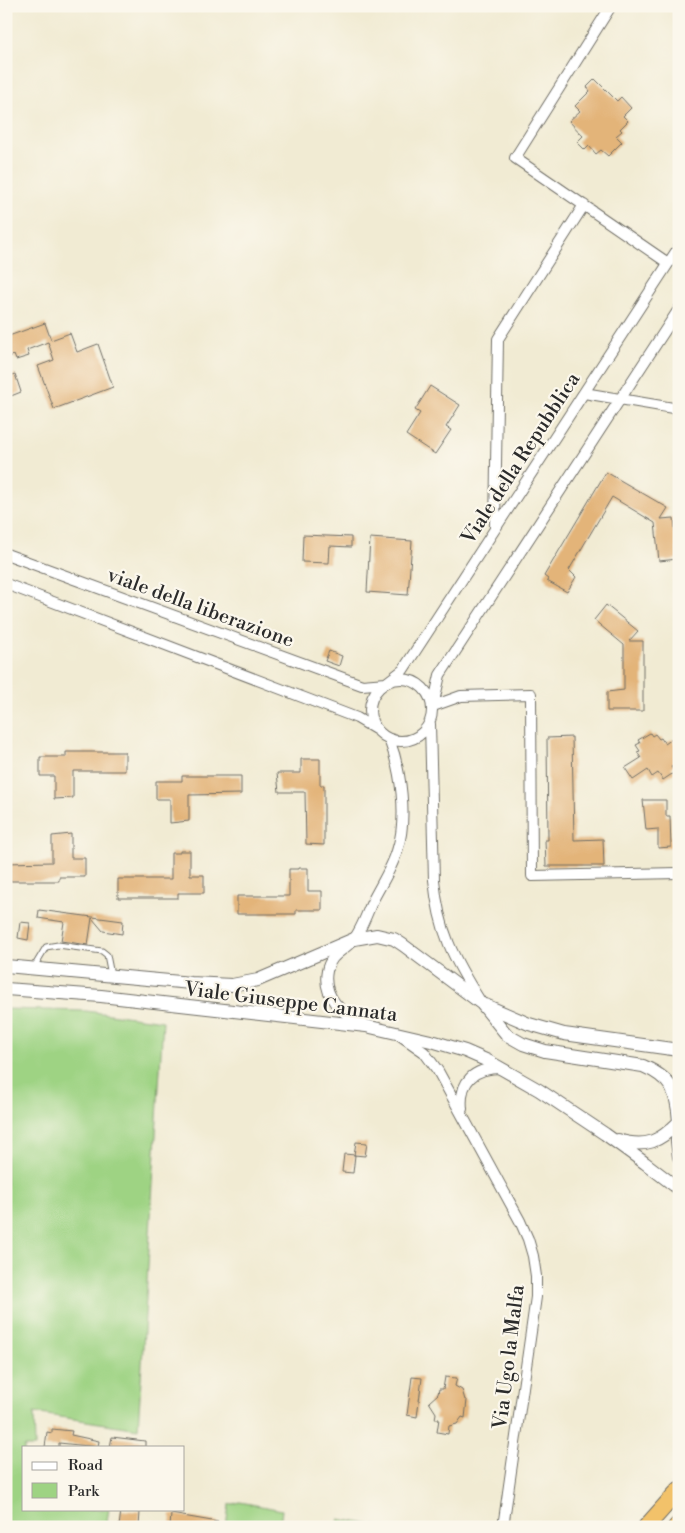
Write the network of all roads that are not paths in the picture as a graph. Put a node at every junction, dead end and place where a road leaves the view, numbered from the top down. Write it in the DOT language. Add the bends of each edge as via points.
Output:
graph roads {
  1 [pos="611,6"];
  2 [pos="584,205"];
  3 [pos="679,247"];
  4 [pos="668,263"];
  5 [pos="679,309"];
  6 [pos="584,393"];
  7 [pos="620,399"];
  8 [pos="679,410"];
  9 [pos="495,528"];
  10 [pos="6,554"];
  11 [pos="6,584"];
  12 [pos="386,683"];
  13 [pos="432,706"];
  14 [pos="430,724"];
  15 [pos="377,730"];
  16 [pos="389,739"];
  17 [pos="679,873"];
  18 [pos="354,939"];
  19 [pos="6,966"];
  20 [pos="33,968"];
  21 [pos="108,975"];
  22 [pos="6,989"];
  23 [pos="101,996"];
  24 [pos="482,1004"];
  25 [pos="366,1026"];
  26 [pos="396,1032"];
  27 [pos="679,1050"];
  28 [pos="501,1068"];
  29 [pos="464,1117"];
  30 [pos="679,1122"];
  31 [pos="605,1134"];
  32 [pos="679,1158"];
  33 [pos="679,1190"];
  34 [pos="679,1490"];
  35 [pos="503,1527"];
  36 [pos="646,1527"];
  1 -- 2 [label="street" via="515,158"];
  2 -- 4 [label="street"];
  2 -- 9 [label="street" via="498,339"];
  3 -- 4 [label="street, Viale della Repubblica"];
  4 -- 6 [label="street, Viale della Repubblica"];
  5 -- 7 [label="street"];
  6 -- 7 [label="street"];
  6 -- 9 [label="street, Viale della Repubblica"];
  7 -- 8 [label="street"];
  7 -- 13 [label="street" via="440,676"];
  9 -- 12 [label="street, Viale della Repubblica" via="403,670"];
  10 -- 12 [label="street, viale della liberazione" via="362,685"];
  11 -- 15 [label="street" via="357,718"];
  12 -- 13 [label="street" via="400,679 415,682 430,696"];
  12 -- 15 [label="street" via="377,690 370,709 371,720"];
  13 -- 14 [label="street"];
  13 -- 17 [label="street" via="461,696 531,694 532,876"];
  14 -- 16 [label="street" via="424,732 408,741"];
  14 -- 24 [label="street" via="437,905 445,936"];
  15 -- 16 [label="street"];
  16 -- 18 [label="street" via="399,768 400,840"];
  18 -- 21 [label="street, Viale Giuseppe Cannata" via="247,983 216,984"];
  18 -- 24 [label="street, Viale Giuseppe Cannata" via="377,935 394,939"];
  18 -- 25 [label="street" via="330,961 327,982 340,1011"];
  19 -- 20 [label="street, Viale Giuseppe Cannata"];
  20 -- 21 [label="street, Viale Giuseppe Cannata"];
  20 -- 21 [label="lane" via="46,947 58,944 102,951 107,956"];
  21 -- 23 [label="street"];
  22 -- 23 [label="street, Viale Giuseppe Cannata"];
  23 -- 25 [label="street, Viale Giuseppe Cannata"];
  24 -- 27 [label="street" via="529,1024 564,1034"];
  24 -- 30 [label="street, Viale Giuseppe Cannata" via="507,1035 523,1044 545,1051 643,1066 654,1071 666,1079 673,1090"];
  25 -- 26 [label="street, Viale Giuseppe Cannata"];
  26 -- 28 [label="street, Viale Giuseppe Cannata" via="465,1051"];
  26 -- 29 [label="street, Via Ugo la Malfa" via="432,1060"];
  28 -- 29 [label="street, Via Ugo la Malfa" via="478,1071 467,1081 461,1100"];
  28 -- 31 [label="street, Viale Giuseppe Cannata"];
  29 -- 35 [label="street, Via Ugo la Malfa" via="520,1221 534,1256 536,1276 536,1297"];
  30 -- 31 [label="street" via="658,1140 641,1145 619,1141"];
  30 -- 32 [label="street, Viale Giuseppe Cannata"];
  31 -- 33 [label="street, Viale Giuseppe Cannata"];
  34 -- 36 [label="highway"];
}
